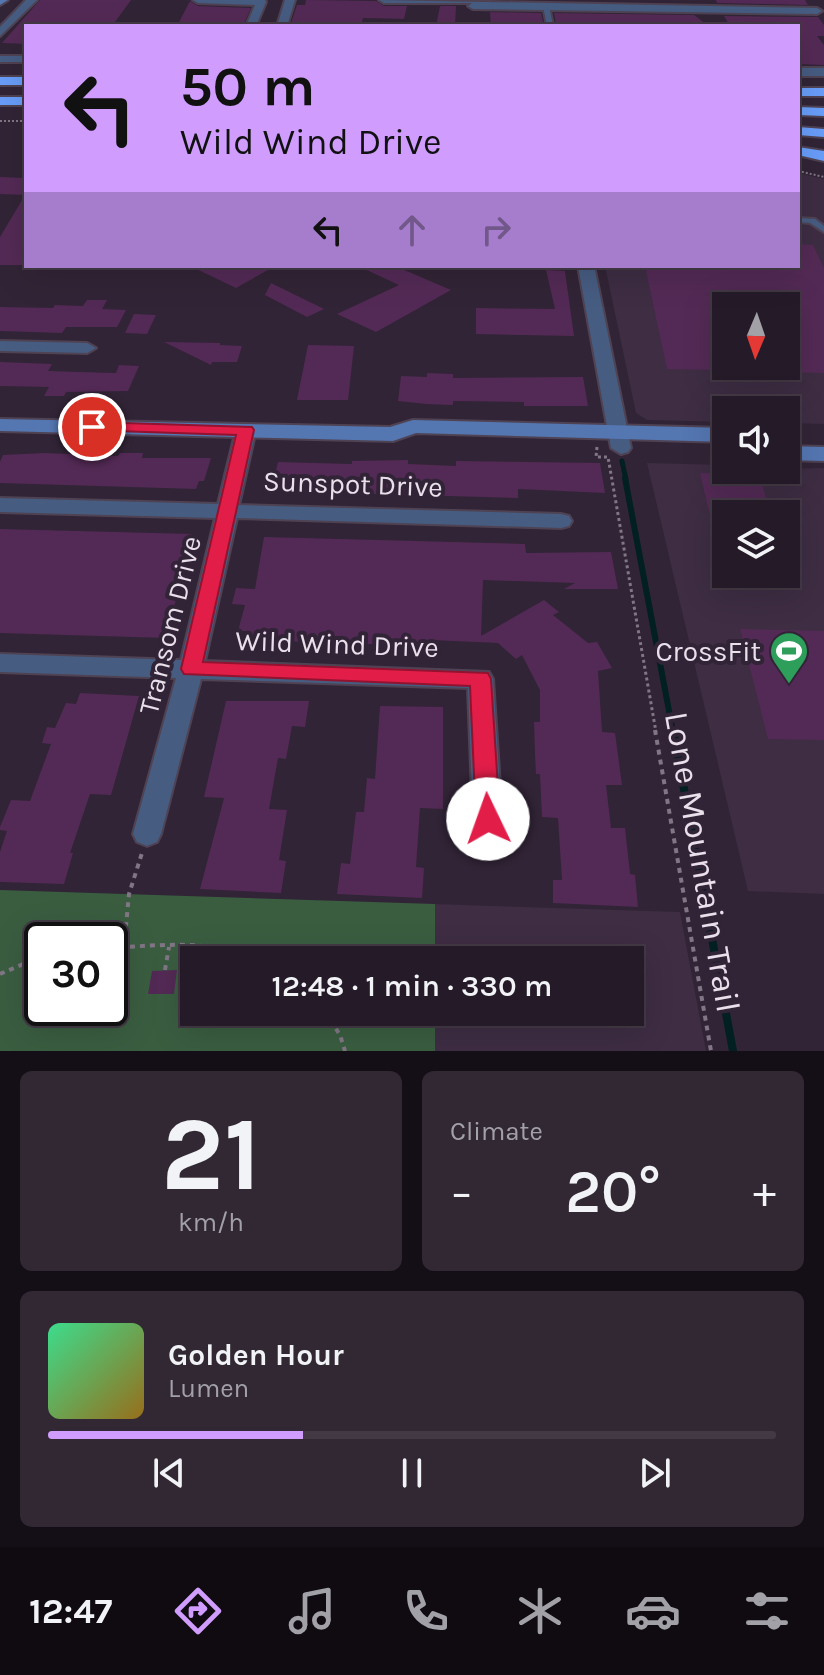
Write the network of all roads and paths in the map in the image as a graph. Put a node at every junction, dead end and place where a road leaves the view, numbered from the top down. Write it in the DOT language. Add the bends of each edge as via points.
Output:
graph roads {
  1 [pos="32,0"];
  2 [pos="198,0"];
  3 [pos="290,0"];
  4 [pos="384,0"];
  5 [pos="809,0"];
  6 [pos="693,4"];
  7 [pos="706,4"];
  8 [pos="472,5"];
  9 [pos="546,6"];
  10 [pos="820,15"];
  11 [pos="252,24"];
  12 [pos="283,24"];
  13 [pos="550,24"];
  14 [pos="1,30"];
  15 [pos="0,59"];
  16 [pos="24,59"];
  17 [pos="800,72"];
  18 [pos="824,72"];
  19 [pos="0,81"];
  20 [pos="24,81"];
  21 [pos="0,90"];
  22 [pos="24,90"];
  23 [pos="800,92"];
  24 [pos="824,92"];
  25 [pos="0,104"];
  26 [pos="24,104"];
  27 [pos="800,111"];
  28 [pos="824,112"];
  29 [pos="0,121"];
  30 [pos="24,121"];
  31 [pos="800,133"];
  32 [pos="824,135"];
  33 [pos="800,151"];
  34 [pos="824,156"];
  35 [pos="800,171"];
  36 [pos="824,177"];
  37 [pos="800,220"];
  38 [pos="824,230"];
  39 [pos="586,268"];
  40 [pos="0,346"];
  41 [pos="87,348"];
  42 [pos="0,425"];
  43 [pos="246,430"];
  44 [pos="712,436"];
  45 [pos="800,436"];
  46 [pos="824,437"];
  47 [pos="619,440"];
  48 [pos="712,450"];
  49 [pos="800,453"];
  50 [pos="824,454"];
  51 [pos="596,457"];
  52 [pos="0,505"];
  53 [pos="229,511"];
  54 [pos="561,521"];
  55 [pos="0,663"];
  56 [pos="191,669"];
  57 [pos="147,834"];
  58 [pos="489,847"];
  59 [pos="126,922"];
  60 [pos="128,947"];
  61 [pos="169,947"];
  62 [pos="180,947"];
  63 [pos="24,964"];
  64 [pos="165,970"];
  65 [pos="0,974"];
  66 [pos="334,1026"];
  67 [pos="345,1051"];
  68 [pos="711,1051"];
  1 -- 14 [label="street"];
  2 -- 11 [label="street" via="261,2"];
  3 -- 12 [label="street"];
  4 -- 8 [label="street"];
  5 -- 10 [label="street"];
  6 -- 7 [label="street"];
  6 -- 9 [label="street" via="646,12"];
  7 -- 10 [label="street"];
  8 -- 9 [label="street"];
  9 -- 13 [label="lane"];
  15 -- 16 [label="street"];
  17 -- 18 [label="street"];
  19 -- 20 [label="highway"];
  21 -- 22 [label="highway"];
  23 -- 24 [label="highway"];
  25 -- 26 [label="highway"];
  27 -- 28 [label="highway"];
  29 -- 30 [label="path"];
  31 -- 32 [label="highway"];
  33 -- 34 [label="highway"];
  35 -- 36 [label="path"];
  37 -- 38 [label="lane"];
  39 -- 47 [label="street"];
  40 -- 41 [label="street"];
  42 -- 43 [label="main road"];
  43 -- 47 [label="main road" via="393,434 412,443"];
  43 -- 53 [label="street, Transom Drive"];
  44 -- 47 [label="main road"];
  45 -- 46 [label="main road"];
  47 -- 48 [label="main road"];
  49 -- 50 [label="main road"];
  51 -- 68 [label="path, Lone Mountain Trail" via="608,457"];
  52 -- 53 [label="street, Sunspot Drive"];
  53 -- 54 [label="street, Sunspot Drive"];
  53 -- 56 [label="street, Transom Drive"];
  55 -- 56 [label="street, Wild Wind Drive"];
  56 -- 57 [label="street, Transom Drive"];
  56 -- 58 [label="street, Wild Wind Drive" via="480,679"];
  57 -- 59 [label="path"];
  60 -- 61 [label="path"];
  61 -- 62 [label="path"];
  61 -- 64 [label="path"];
  63 -- 65 [label="path"];
  66 -- 67 [label="path"];
}
